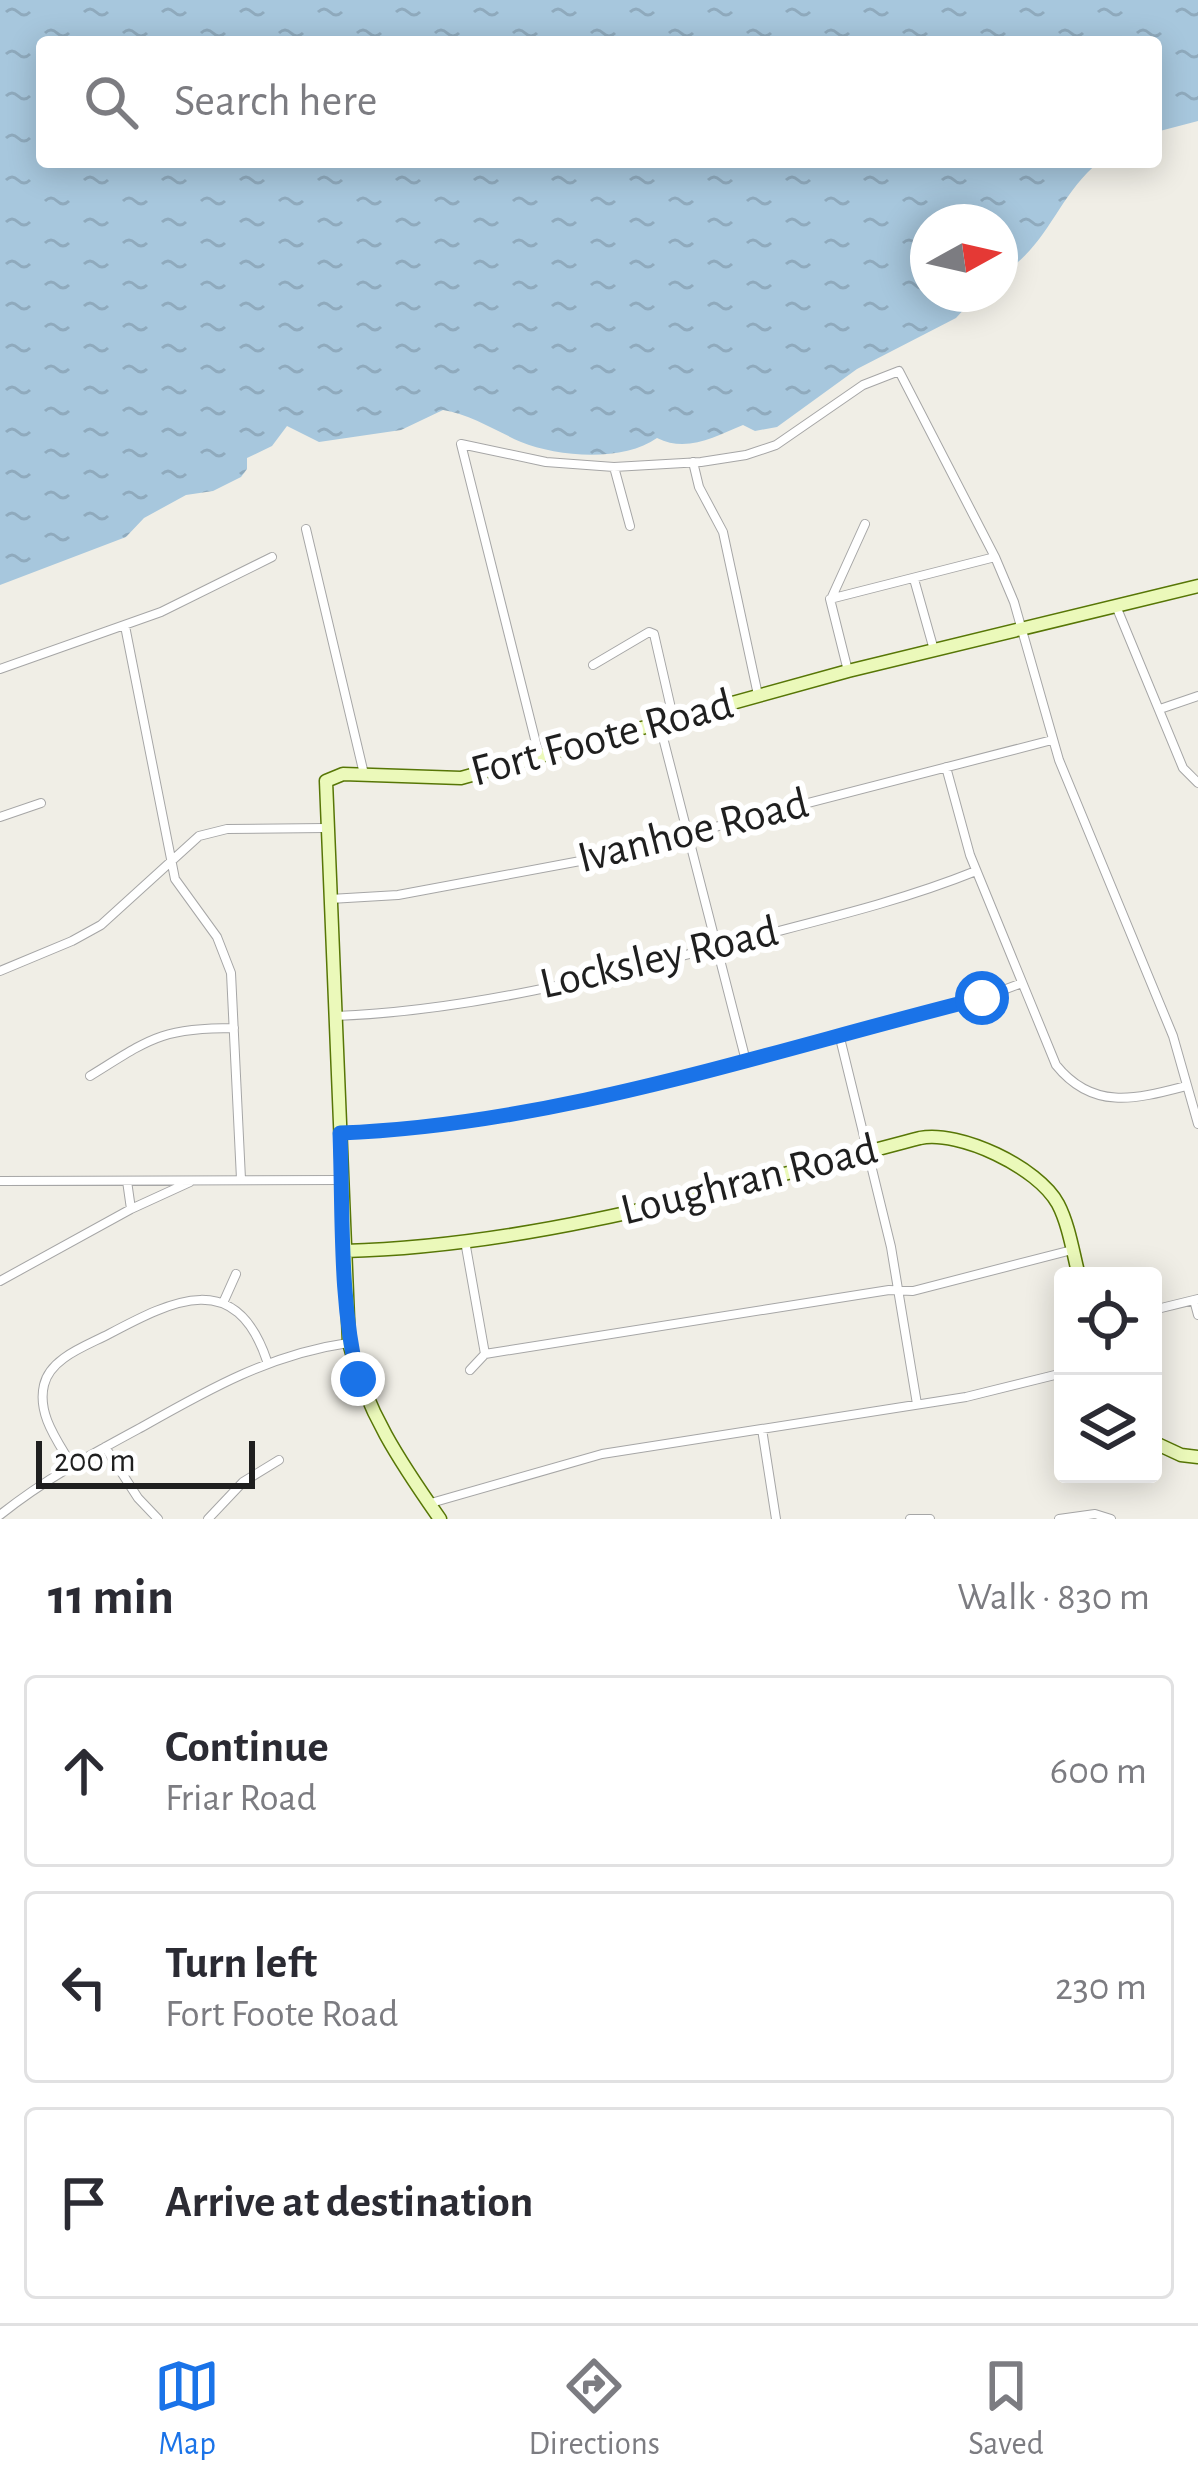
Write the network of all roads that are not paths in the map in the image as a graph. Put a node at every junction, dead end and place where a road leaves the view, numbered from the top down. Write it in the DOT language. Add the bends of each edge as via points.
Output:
graph roads {
  1 [pos="693,462"];
  2 [pos="614,466"];
  3 [pos="865,524"];
  4 [pos="630,526"];
  5 [pos="306,529"];
  6 [pos="272,556"];
  7 [pos="995,557"];
  8 [pos="914,579"];
  9 [pos="1198,586"];
  10 [pos="830,599"];
  11 [pos="1116,606"];
  12 [pos="125,626"];
  13 [pos="1023,629"];
  14 [pos="934,650"];
  15 [pos="593,665"];
  16 [pos="0,669"];
  17 [pos="848,671"];
  18 [pos="758,695"];
  19 [pos="1198,696"];
  20 [pos="1160,709"];
  21 [pos="674,717"];
  22 [pos="658,722"];
  23 [pos="1052,740"];
  24 [pos="539,755"];
  25 [pos="946,767"];
  26 [pos="364,774"];
  27 [pos="1198,783"];
  28 [pos="41,802"];
  29 [pos="0,818"];
  30 [pos="326,828"];
  31 [pos="687,834"];
  32 [pos="169,859"];
  33 [pos="976,871"];
  34 [pos="330,899"];
  35 [pos="716,947"];
  36 [pos="0,971"];
  37 [pos="1022,983"];
  38 [pos="335,1016"];
  39 [pos="234,1028"];
  40 [pos="839,1034"];
  41 [pos="746,1060"];
  42 [pos="90,1076"];
  43 [pos="1186,1086"];
  44 [pos="1198,1124"];
  45 [pos="340,1133"];
  46 [pos="867,1151"];
  47 [pos="241,1179"];
  48 [pos="127,1180"];
  49 [pos="197,1180"];
  50 [pos="342,1180"];
  51 [pos="0,1181"];
  52 [pos="131,1209"];
  53 [pos="465,1241"];
  54 [pos="1072,1250"];
  55 [pos="345,1251"];
  56 [pos="1077,1267"];
  57 [pos="236,1274"];
  58 [pos="0,1281"];
  59 [pos="898,1291"];
  60 [pos="1196,1299"];
  61 [pos="223,1304"];
  62 [pos="1162,1308"];
  63 [pos="1198,1316"];
  64 [pos="350,1343"];
  65 [pos="485,1354"];
  66 [pos="267,1361"];
  67 [pos="470,1370"];
  68 [pos="1055,1375"];
  69 [pos="917,1404"];
  70 [pos="762,1429"];
  71 [pos="1162,1446"];
  72 [pos="105,1447"];
  73 [pos="1198,1457"];
  74 [pos="279,1460"];
  75 [pos="70,1464"];
  76 [pos="429,1503"];
  77 [pos="0,1515"];
  78 [pos="158,1519"];
  79 [pos="208,1519"];
  80 [pos="440,1519"];
  81 [pos="776,1519"];
  82 [pos="910,1519"];
  83 [pos="930,1519"];
  84 [pos="1059,1519"];
  85 [pos="1111,1519"];
  1 -- 2 [label="street"];
  1 -- 7 [label="street" via="776,446 863,385 899,371"];
  1 -- 18 [label="street" via="722,532"];
  2 -- 4 [label="street"];
  2 -- 24 [label="street" via="461,444"];
  3 -- 10 [label="street"];
  5 -- 26 [label="street"];
  6 -- 12 [label="street"];
  7 -- 8 [label="street"];
  7 -- 13 [label="street"];
  8 -- 10 [label="street"];
  8 -- 14 [label="street"];
  9 -- 11 [label="street, Fort Foote Road"];
  10 -- 17 [label="street"];
  11 -- 13 [label="street, Fort Foote Road"];
  11 -- 20 [label="street"];
  12 -- 16 [label="street"];
  12 -- 32 [label="street"];
  13 -- 14 [label="street, Fort Foote Road"];
  13 -- 23 [label="street"];
  14 -- 17 [label="street, Fort Foote Road"];
  15 -- 21 [label="street" via="654,634"];
  17 -- 18 [label="street, Fort Foote Road"];
  18 -- 21 [label="street, Fort Foote Road"];
  19 -- 20 [label="street"];
  20 -- 27 [label="street" via="1183,768"];
  21 -- 22 [label="street, Fort Foote Road"];
  22 -- 24 [label="street, Fort Foote Road"];
  22 -- 31 [label="street"];
  23 -- 25 [label="street, Ivanhoe Road"];
  23 -- 43 [label="street"];
  24 -- 26 [label="street, Fort Foote Road" via="448,779"];
  25 -- 31 [label="street, Ivanhoe Road"];
  25 -- 33 [label="street"];
  26 -- 30 [label="street" via="326,781"];
  28 -- 29 [label="street"];
  30 -- 32 [label="street" via="217,830"];
  30 -- 34 [label="street"];
  31 -- 34 [label="street, Ivanhoe Road" via="462,883"];
  31 -- 35 [label="street"];
  32 -- 36 [label="street" via="101,925"];
  32 -- 39 [label="street" via="183,895 224,951"];
  33 -- 35 [label="street, Locksley Road" via="907,898"];
  33 -- 37 [label="street"];
  34 -- 38 [label="street"];
  35 -- 38 [label="street, Locksley Road" via="420,1010"];
  35 -- 41 [label="street"];
  37 -- 40 [label="street"];
  37 -- 43 [label="street" via="1056,1065 1083,1090 1121,1100"];
  38 -- 45 [label="street"];
  39 -- 42 [label="street" via="160,1034"];
  39 -- 47 [label="street"];
  40 -- 41 [label="street"];
  40 -- 46 [label="street"];
  41 -- 45 [label="street" via="423,1128"];
  43 -- 44 [label="street"];
  45 -- 50 [label="street"];
  46 -- 53 [label="street, Loughran Road" via="676,1201"];
  46 -- 54 [label="street, Loughran Road" via="932,1136 970,1142 1045,1187"];
  46 -- 59 [label="street"];
  47 -- 49 [label="street"];
  47 -- 50 [label="street"];
  48 -- 49 [label="street"];
  48 -- 51 [label="street"];
  48 -- 52 [label="street"];
  49 -- 52 [label="street"];
  50 -- 55 [label="street"];
  52 -- 58 [label="street"];
  53 -- 55 [label="street, Loughran Road"];
  53 -- 65 [label="street"];
  54 -- 56 [label="street, Loughran Road"];
  54 -- 59 [label="street"];
  55 -- 64 [label="street"];
  57 -- 61 [label="street"];
  59 -- 65 [label="street"];
  59 -- 69 [label="street"];
  60 -- 62 [label="street"];
  60 -- 63 [label="street"];
  61 -- 66 [label="street" via="252,1327"];
  61 -- 75 [label="street" via="171,1302 57,1364 43,1401"];
  64 -- 66 [label="street"];
  64 -- 76 [label="street" via="379,1428"];
  65 -- 67 [label="street"];
  66 -- 72 [label="street"];
  68 -- 69 [label="street"];
  69 -- 70 [label="street"];
  70 -- 76 [label="street" via="585,1458"];
  70 -- 81 [label="street"];
  71 -- 73 [label="street"];
  72 -- 75 [label="street"];
  72 -- 78 [label="street"];
  74 -- 79 [label="street" via="243,1482"];
  75 -- 77 [label="street"];
  76 -- 80 [label="street"];
  82 -- 83 [label="street"];
  84 -- 85 [label="street"];
}
